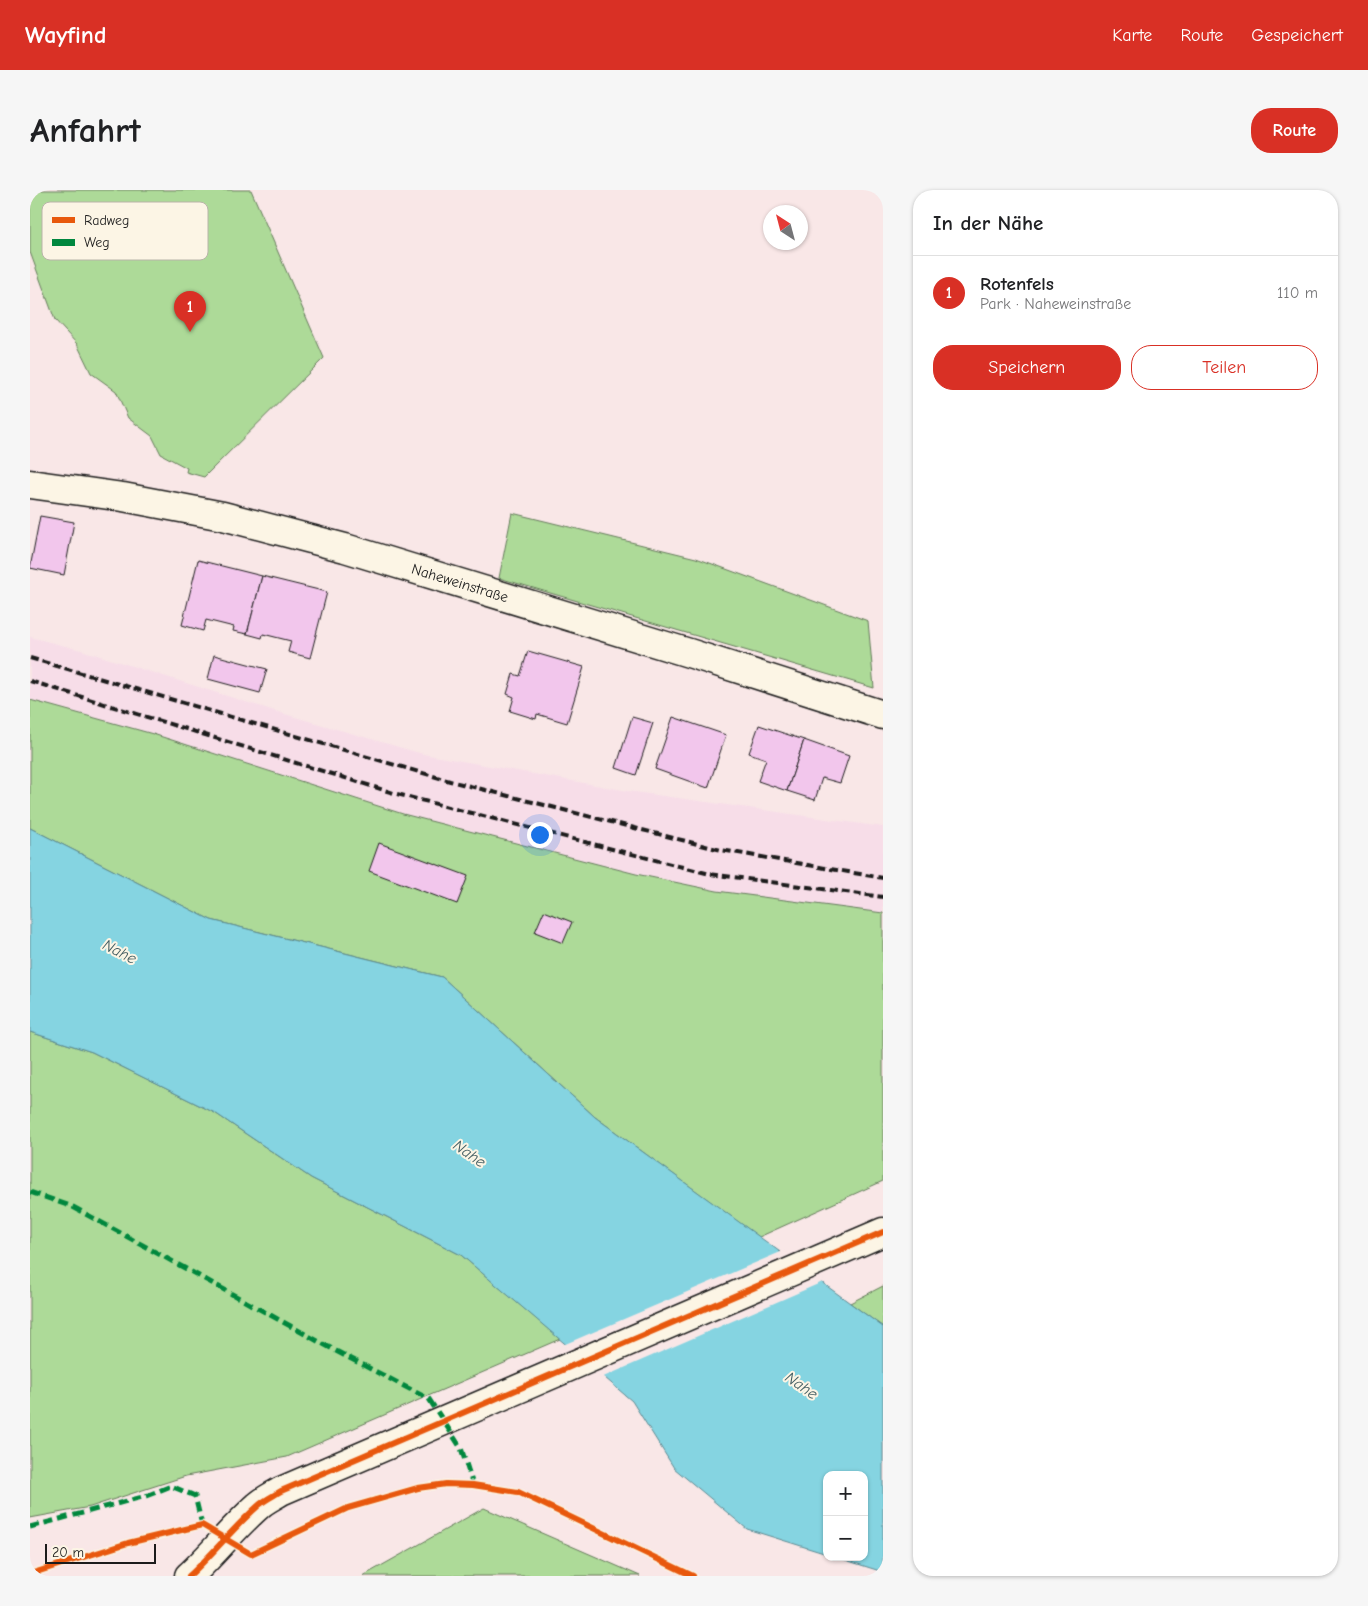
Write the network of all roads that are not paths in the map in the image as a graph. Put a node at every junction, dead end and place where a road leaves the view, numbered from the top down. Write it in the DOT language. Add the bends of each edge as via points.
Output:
graph roads {
  1 [pos="30,484"];
  2 [pos="883,715"];
  3 [pos="883,1232"];
  4 [pos="189,1576"];
  1 -- 2 [label="main road, Naheweinstraße" via="223,516 345,548"];
  3 -- 4 [label="main road" via="281,1491 259,1504"];
}
